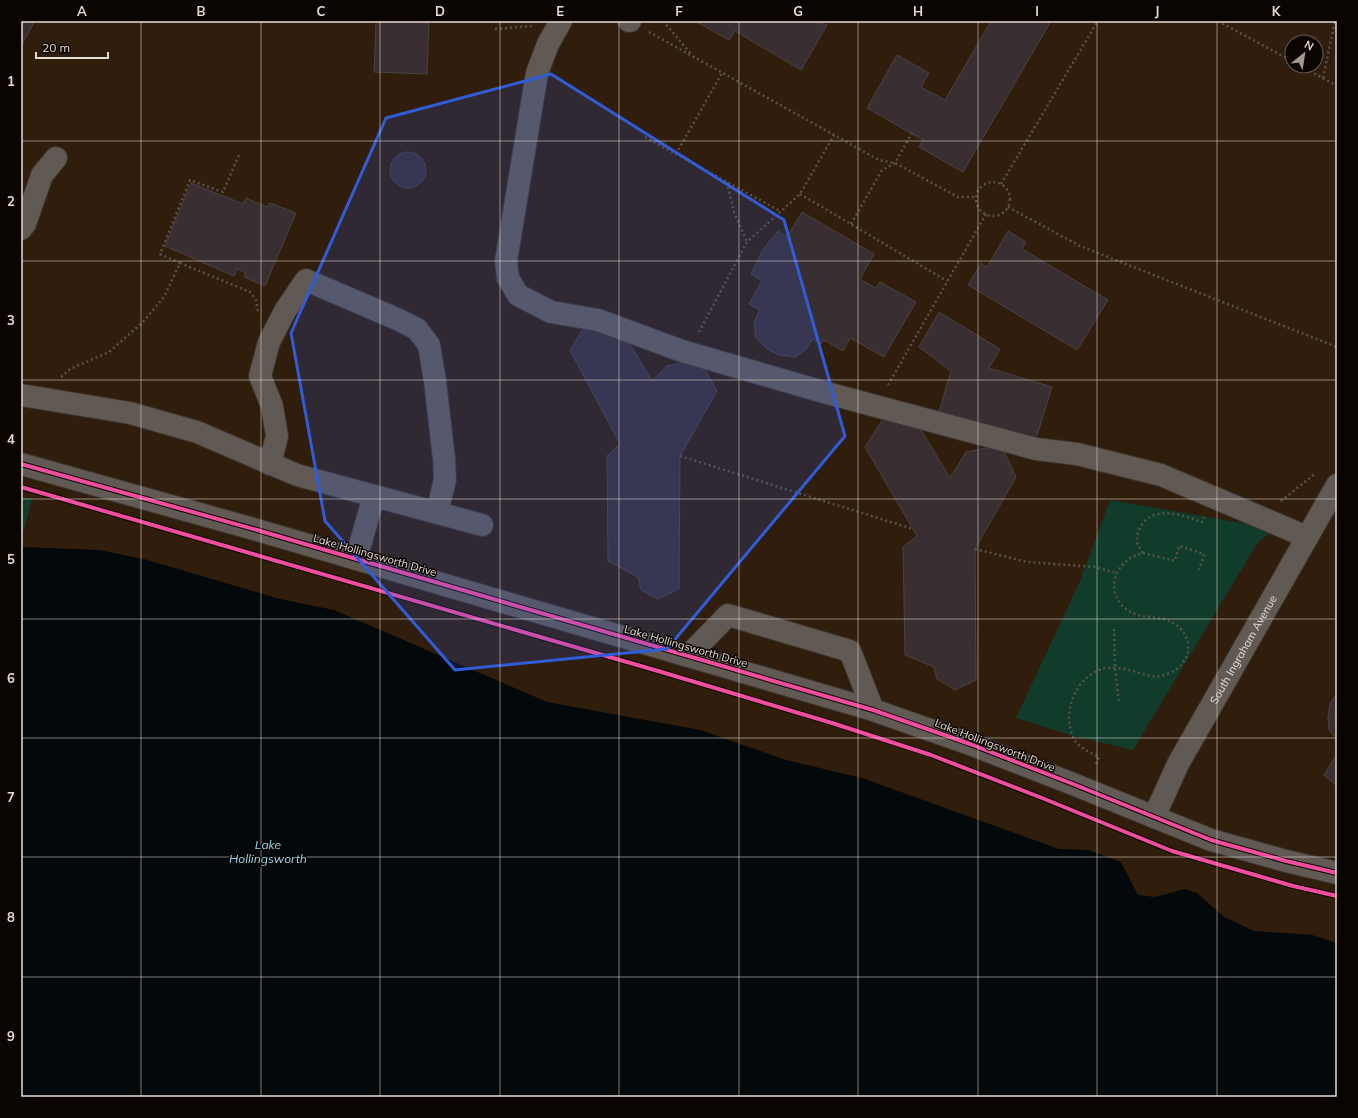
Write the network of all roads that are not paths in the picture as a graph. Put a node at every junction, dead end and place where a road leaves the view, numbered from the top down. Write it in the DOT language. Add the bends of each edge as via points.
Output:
graph roads {
  1 [pos="560,23"];
  2 [pos="56,158"];
  3 [pos="21,229"];
  4 [pos="21,395"];
  5 [pos="21,464"];
  6 [pos="270,464"];
  7 [pos="1337,485"];
  8 [pos="374,496"];
  9 [pos="437,512"];
  10 [pos="482,524"];
  11 [pos="1307,537"];
  12 [pos="356,559"];
  13 [pos="688,656"];
  14 [pos="873,710"];
  15 [pos="1154,817"];
  16 [pos="1337,873"];
  1 -- 11 [label="street" via="548,44 537,74 506,261 508,278 518,295 551,312 598,320 688,353 876,406 1036,449 1077,454 1161,475"];
  2 -- 3 [label="street" via="42,175"];
  4 -- 6 [label="street" via="130,413 197,432"];
  5 -- 12 [label="street, Lake Hollingsworth Drive"];
  6 -- 8 [label="street" via="297,475"];
  6 -- 9 [label="street" via="277,436 272,406 260,376 270,342 285,311 306,280 417,329 429,345 445,480"];
  7 -- 11 [label="street, South Ingraham Avenue"];
  8 -- 9 [label="street"];
  8 -- 12 [label="street"];
  9 -- 10 [label="street"];
  11 -- 15 [label="street, South Ingraham Avenue" via="1178,764"];
  12 -- 13 [label="street, Lake Hollingsworth Drive"];
  13 -- 14 [label="street, Lake Hollingsworth Drive"];
  13 -- 14 [label="street" via="728,615 850,651"];
  14 -- 15 [label="street, Lake Hollingsworth Drive" via="970,744"];
  15 -- 16 [label="street, Lake Hollingsworth Drive" via="1211,840"];
}
